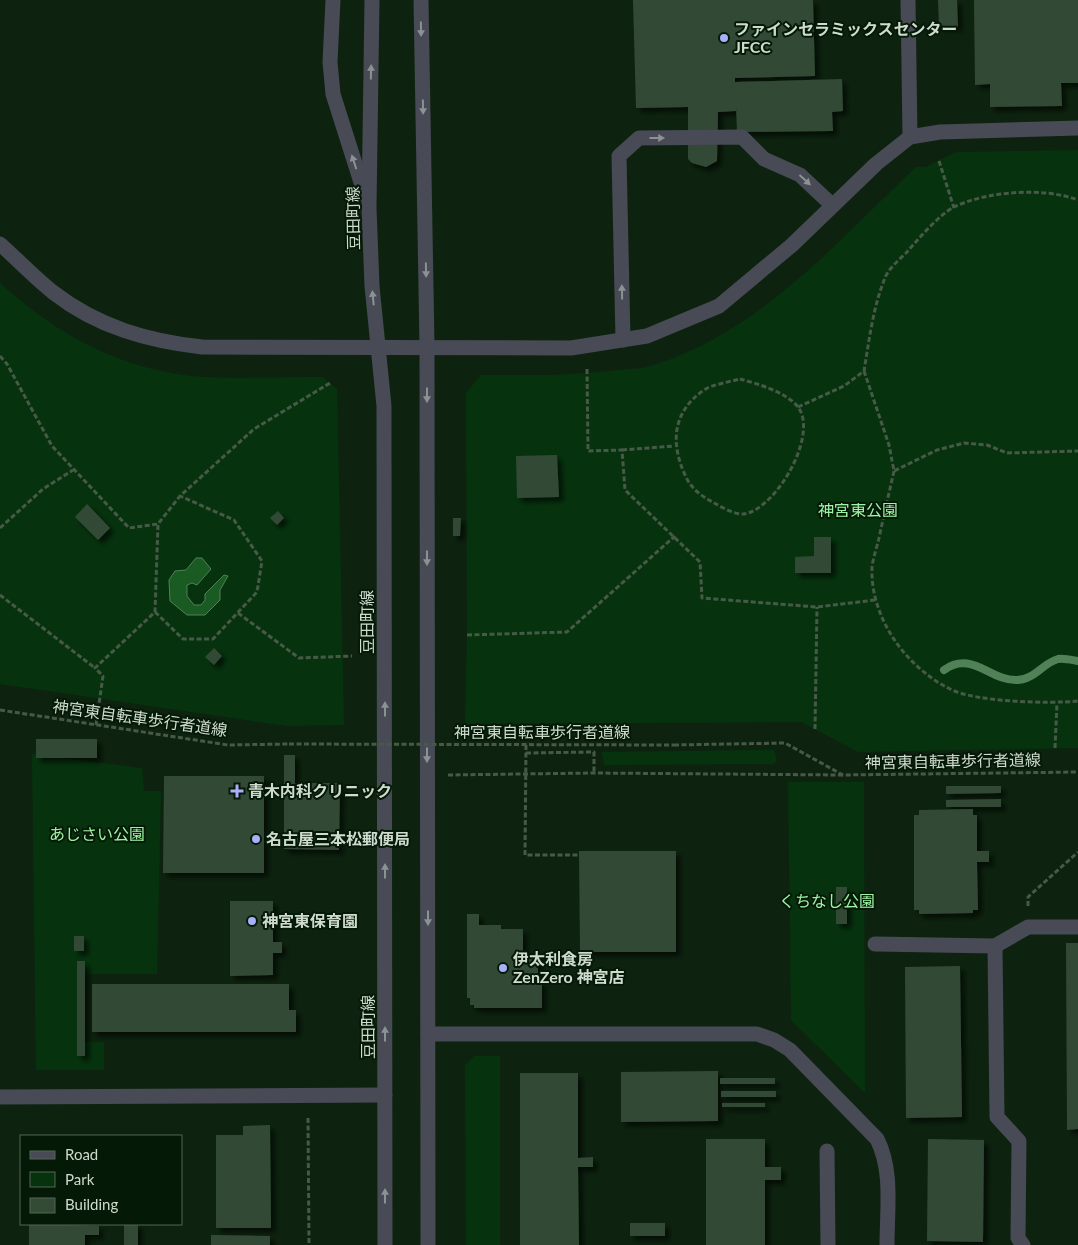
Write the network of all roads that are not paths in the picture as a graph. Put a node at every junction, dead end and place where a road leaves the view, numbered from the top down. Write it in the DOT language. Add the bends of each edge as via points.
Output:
graph roads {
  1 [pos="332,0"];
  2 [pos="372,0"];
  3 [pos="421,0"];
  4 [pos="908,0"];
  5 [pos="1078,128"];
  6 [pos="910,137"];
  7 [pos="832,205"];
  8 [pos="369,208"];
  9 [pos="0,244"];
  10 [pos="623,340"];
  11 [pos="378,346"];
  12 [pos="427,346"];
  13 [pos="1078,927"];
  14 [pos="875,944"];
  15 [pos="995,946"];
  16 [pos="428,1034"];
  17 [pos="385,1096"];
  18 [pos="0,1097"];
  19 [pos="827,1151"];
  20 [pos="386,1245"];
  21 [pos="428,1245"];
  22 [pos="828,1245"];
  23 [pos="887,1245"];
  24 [pos="1023,1245"];
  8 -- 1 [label="street, one-way" via="333,94 330,62"];
  8 -- 2 [label="street, 豆田町線, one-way"];
  3 -- 12 [label="street, one-way"];
  4 -- 6 [label="street"];
  5 -- 6 [label="street" via="940,132"];
  6 -- 7 [label="street"];
  7 -- 10 [label="street" via="792,245 719,306 647,336"];
  10 -- 7 [label="street, one-way" via="620,156 639,138 742,137 764,159 800,175"];
  11 -- 8 [label="street, 豆田町線, one-way"];
  9 -- 11 [label="street" via="54,292 90,316 126,333 202,347"];
  10 -- 12 [label="street" via="571,348"];
  11 -- 12 [label="street"];
  17 -- 11 [label="street, 豆田町線, one-way" via="384,406"];
  12 -- 16 [label="street, one-way"];
  13 -- 15 [label="street" via="1028,927"];
  14 -- 15 [label="street"];
  15 -- 24 [label="street" via="997,1117 1019,1141 1018,1238"];
  16 -- 21 [label="street"];
  16 -- 23 [label="street" via="757,1034 774,1040 790,1050 877,1139 885,1155 887,1172"];
  17 -- 18 [label="street"];
  20 -- 17 [label="street, 豆田町線, one-way"];
  19 -- 22 [label="street"];
}
